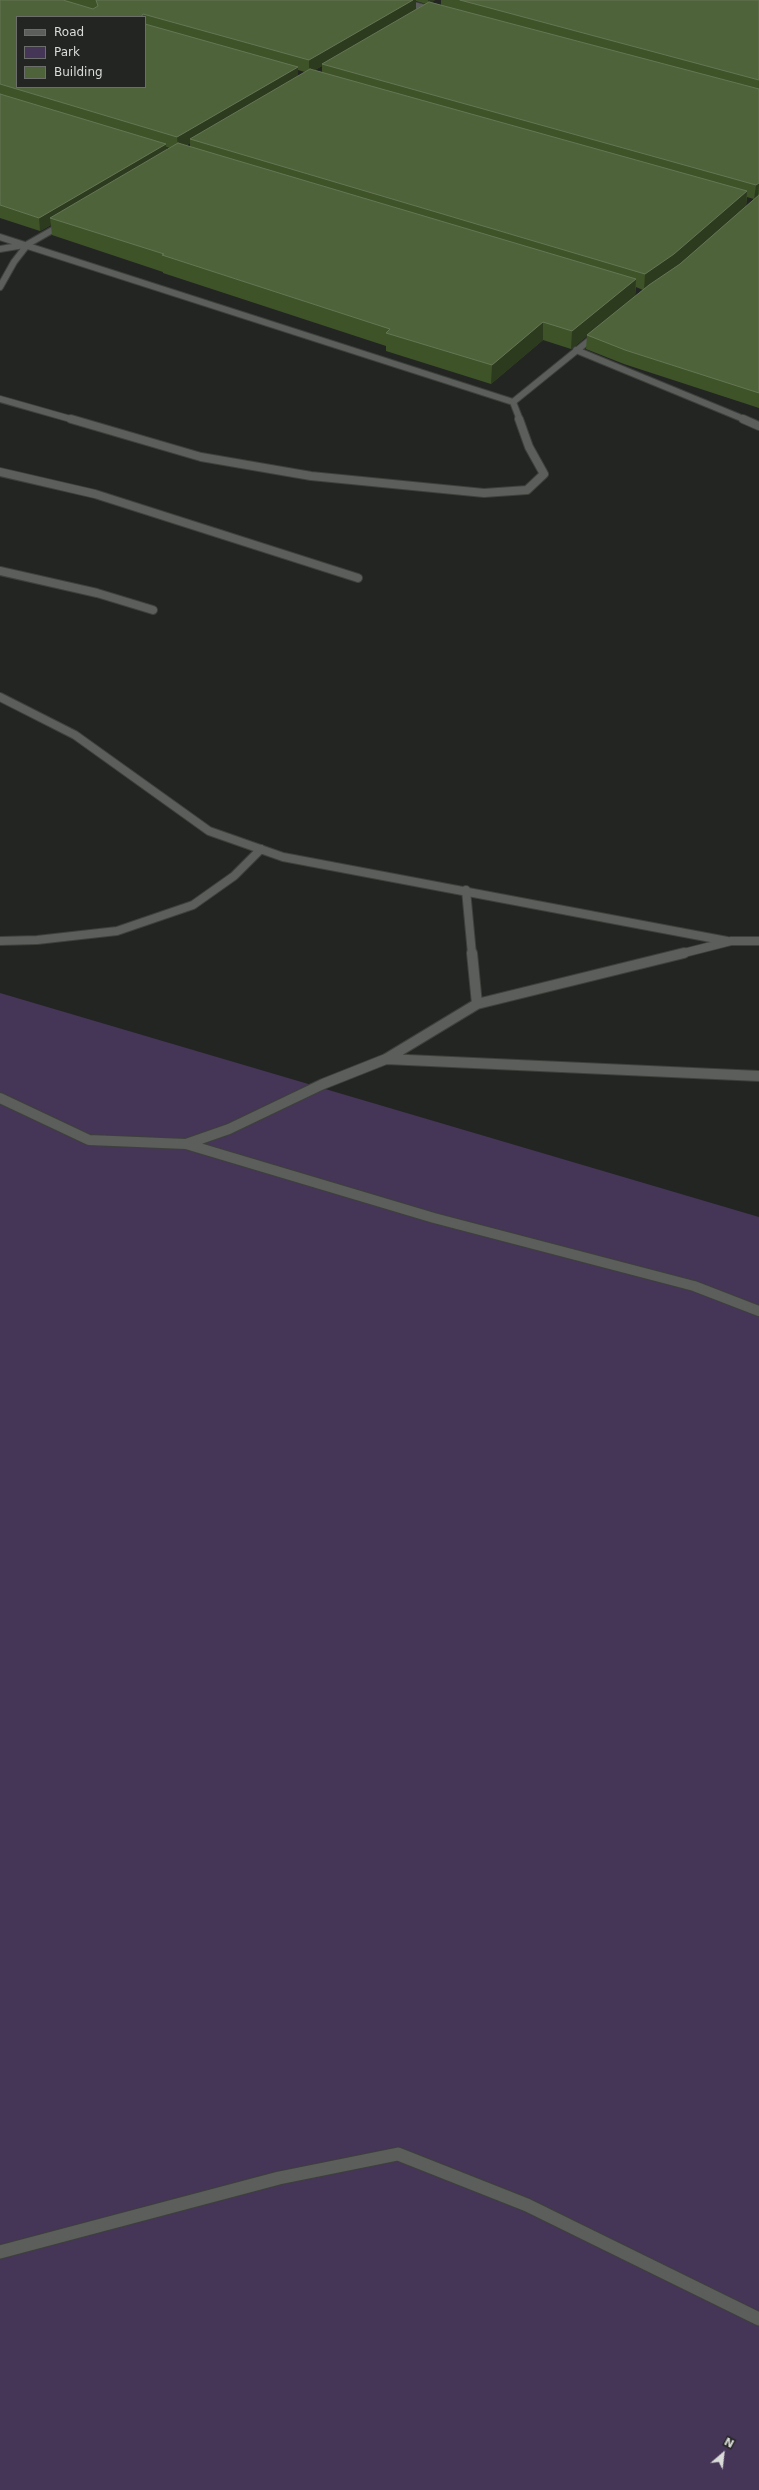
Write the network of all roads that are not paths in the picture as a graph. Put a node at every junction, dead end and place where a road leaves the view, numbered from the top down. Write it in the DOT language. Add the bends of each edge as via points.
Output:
graph roads {
  1 [pos="394,0"];
  2 [pos="438,3"];
  3 [pos="428,9"];
  4 [pos="422,13"];
  5 [pos="444,13"];
  6 [pos="69,220"];
  7 [pos="0,237"];
  8 [pos="28,244"];
  9 [pos="0,249"];
  10 [pos="0,287"];
  11 [pos="605,327"];
  12 [pos="576,350"];
  13 [pos="0,399"];
  14 [pos="513,402"];
  15 [pos="759,426"];
  16 [pos="0,472"];
  17 [pos="0,571"];
  18 [pos="358,578"];
  19 [pos="153,610"];
  20 [pos="0,697"];
  21 [pos="261,849"];
  22 [pos="466,890"];
  23 [pos="0,941"];
  24 [pos="759,941"];
  25 [pos="730,942"];
  26 [pos="477,1004"];
  27 [pos="386,1059"];
  28 [pos="759,1076"];
  29 [pos="0,1098"];
  30 [pos="186,1144"];
  31 [pos="759,1311"];
  32 [pos="0,2252"];
  33 [pos="759,2319"];
  1 -- 3 [label="street"];
  2 -- 3 [label="street"];
  3 -- 4 [label="street"];
  3 -- 5 [label="street"];
  6 -- 8 [label="street"];
  7 -- 8 [label="street"];
  8 -- 9 [label="street"];
  8 -- 10 [label="street"];
  8 -- 14 [label="street"];
  11 -- 12 [label="street"];
  12 -- 14 [label="street"];
  12 -- 15 [label="street"];
  13 -- 14 [label="street" via="201,457 311,476 484,493 527,490 544,474 529,447"];
  16 -- 18 [label="street" via="95,494"];
  17 -- 19 [label="street" via="97,593"];
  20 -- 21 [label="street" via="75,735 208,831"];
  21 -- 22 [label="street" via="283,857"];
  21 -- 23 [label="street" via="234,876 192,905 117,931 37,940"];
  22 -- 25 [label="street"];
  22 -- 26 [label="street"];
  24 -- 25 [label="street"];
  25 -- 26 [label="street"];
  26 -- 27 [label="street"];
  27 -- 28 [label="street"];
  27 -- 30 [label="street" via="323,1084 229,1129"];
  29 -- 30 [label="street" via="89,1140"];
  30 -- 31 [label="street" via="434,1218 694,1286"];
  32 -- 33 [label="street" via="280,2178 398,2154 527,2205"];
}
